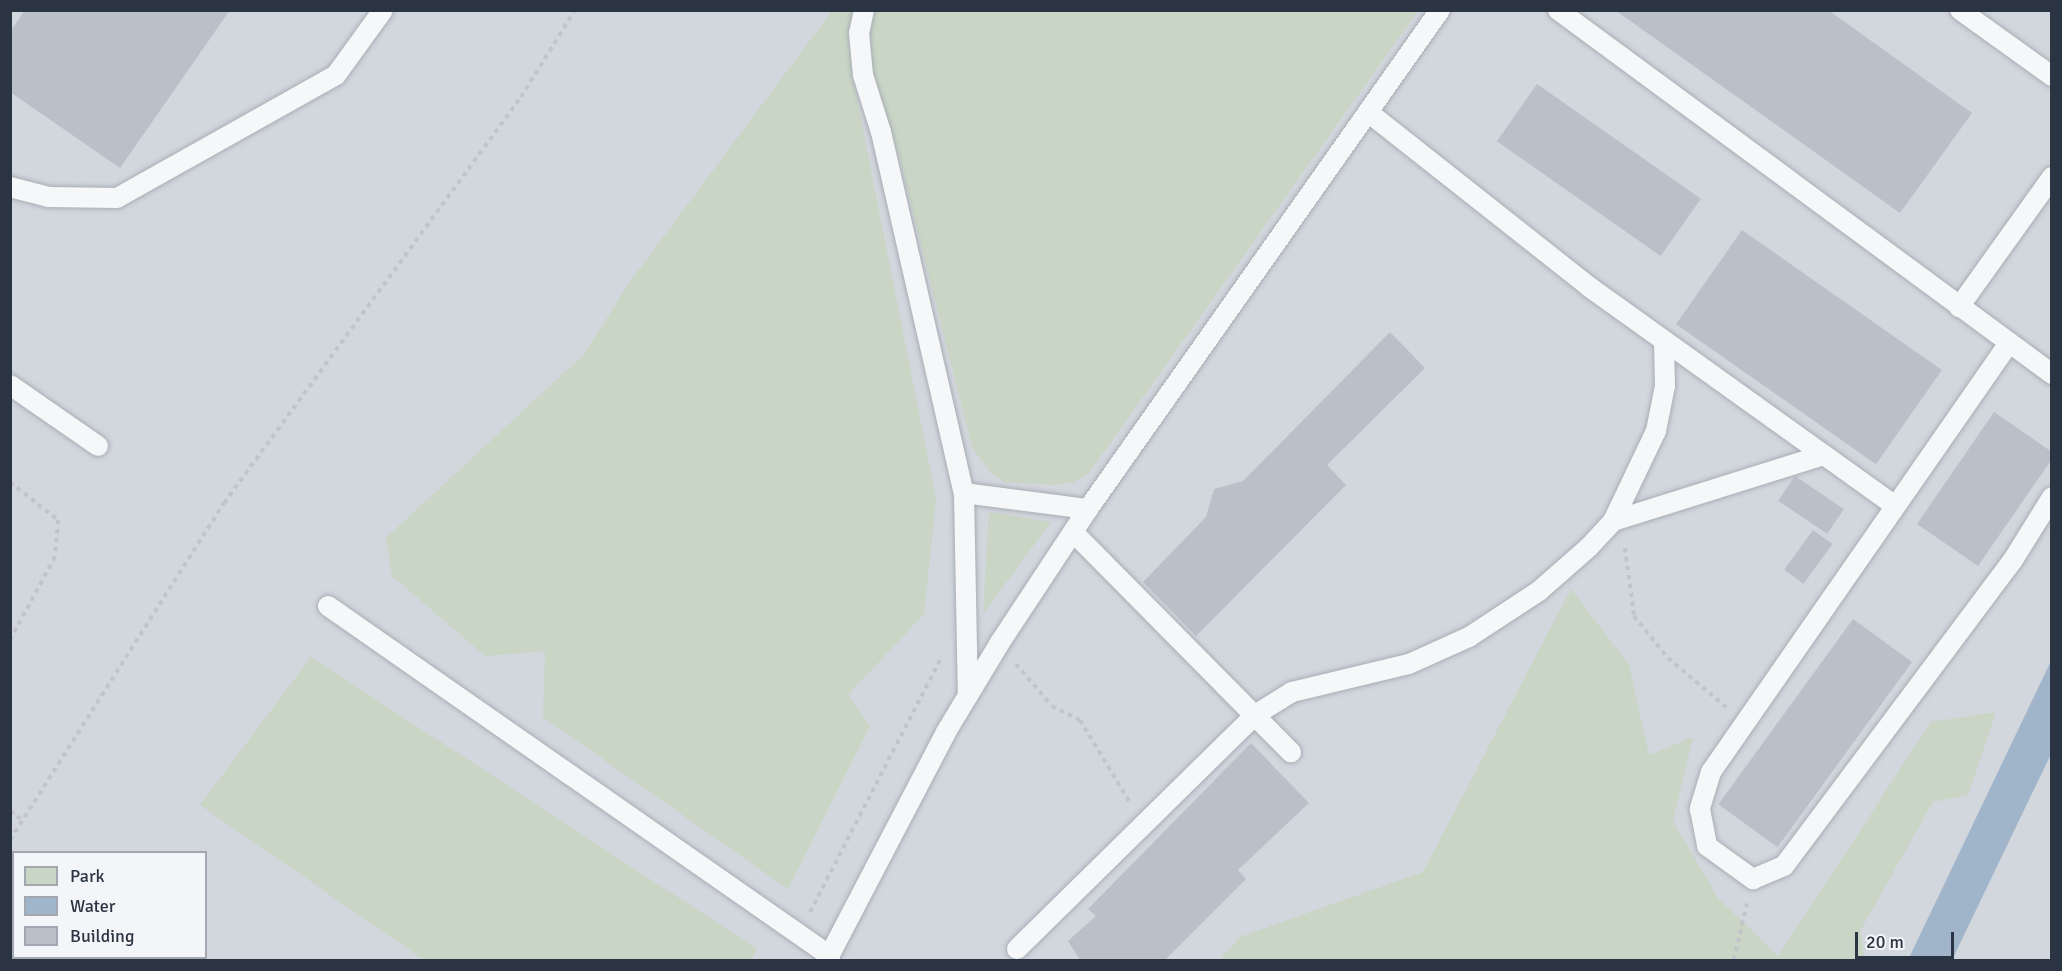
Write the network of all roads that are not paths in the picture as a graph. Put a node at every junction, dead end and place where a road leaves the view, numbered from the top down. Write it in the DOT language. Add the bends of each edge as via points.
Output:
graph roads {
  1 [pos="383,10"];
  2 [pos="864,10"];
  3 [pos="1440,10"];
  4 [pos="1558,10"];
  5 [pos="1960,10"];
  6 [pos="2052,76"];
  7 [pos="1368,112"];
  8 [pos="2052,177"];
  9 [pos="10,187"];
  10 [pos="1959,307"];
  11 [pos="1664,341"];
  12 [pos="2009,343"];
  13 [pos="2052,374"];
  14 [pos="10,385"];
  15 [pos="98,446"];
  16 [pos="1824,455"];
  17 [pos="964,493"];
  18 [pos="2052,497"];
  19 [pos="1894,505"];
  20 [pos="1088,509"];
  21 [pos="1613,521"];
  22 [pos="1073,532"];
  23 [pos="328,606"];
  24 [pos="968,696"];
  25 [pos="1255,715"];
  26 [pos="1291,753"];
  27 [pos="1017,957"];
  28 [pos="829,958"];
  1 -- 9 [label="lane" via="336,75 117,198 49,197"];
  2 -- 17 [label="lane" via="859,33 863,75 881,132"];
  3 -- 7 [label="lane"];
  4 -- 10 [label="lane"];
  5 -- 6 [label="lane"];
  7 -- 11 [label="lane"];
  7 -- 20 [label="lane"];
  8 -- 10 [label="lane"];
  10 -- 12 [label="lane"];
  11 -- 16 [label="lane"];
  11 -- 21 [label="lane" via="1665,386 1656,431"];
  12 -- 13 [label="lane"];
  12 -- 19 [label="lane"];
  14 -- 15 [label="lane"];
  16 -- 19 [label="lane"];
  16 -- 21 [label="lane"];
  17 -- 20 [label="lane"];
  17 -- 24 [label="lane"];
  18 -- 19 [label="lane" via="2013,560 1784,866 1753,879 1707,846 1700,809 1711,772"];
  20 -- 22 [label="lane"];
  21 -- 25 [label="lane" via="1539,591 1469,638 1409,664 1292,692"];
  22 -- 24 [label="lane"];
  22 -- 25 [label="lane"];
  23 -- 28 [label="lane"];
  24 -- 28 [label="lane"];
  25 -- 26 [label="lane"];
  25 -- 27 [label="lane"];
}
